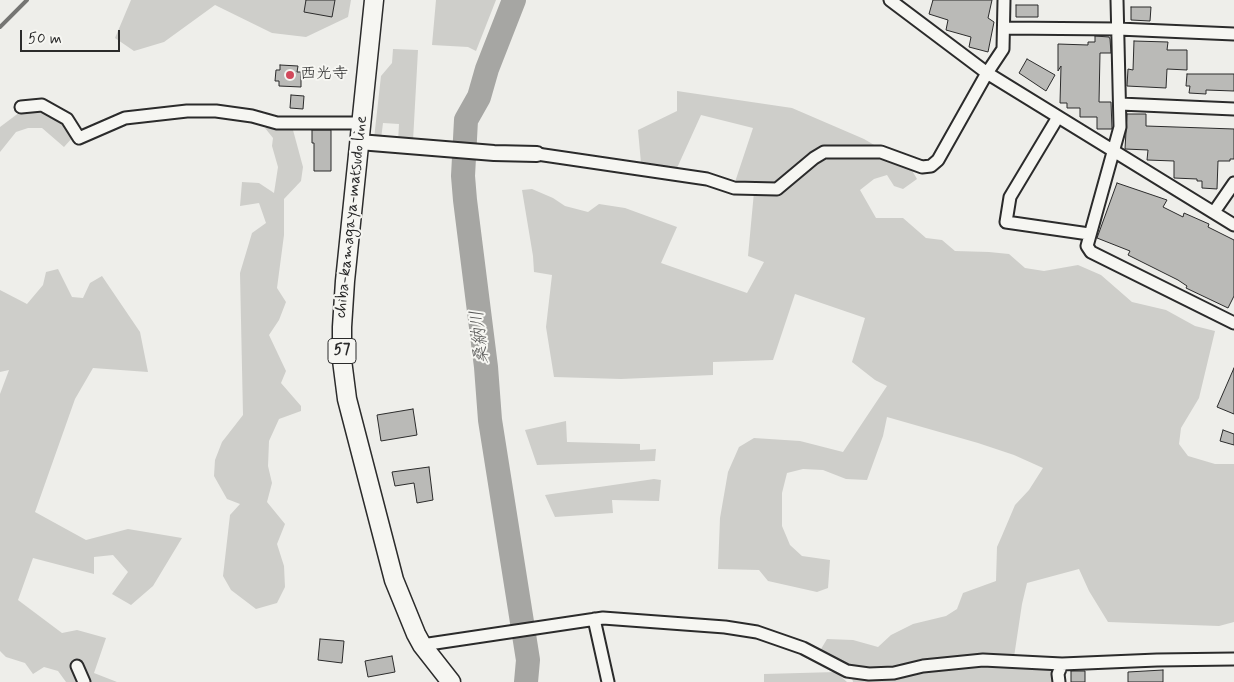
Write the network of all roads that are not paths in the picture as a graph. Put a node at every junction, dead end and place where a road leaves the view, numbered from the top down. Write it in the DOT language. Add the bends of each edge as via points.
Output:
graph roads {
  1 [pos="374,0"];
  2 [pos="890,0"];
  3 [pos="1004,0"];
  4 [pos="1117,0"];
  5 [pos="1004,28"];
  6 [pos="1118,29"];
  7 [pos="1234,34"];
  8 [pos="987,73"];
  9 [pos="1120,104"];
  10 [pos="21,106"];
  11 [pos="1234,109"];
  12 [pos="1058,117"];
  13 [pos="361,123"];
  14 [pos="359,142"];
  15 [pos="1114,152"];
  16 [pos="537,154"];
  17 [pos="1234,183"];
  18 [pos="1214,212"];
  19 [pos="1234,225"];
  20 [pos="1090,234"];
  21 [pos="1234,323"];
  22 [pos="594,619"];
  23 [pos="422,645"];
  24 [pos="1234,659"];
  25 [pos="1062,664"];
  26 [pos="77,666"];
  27 [pos="446,680"];
  28 [pos="84,682"];
  29 [pos="608,682"];
  30 [pos="1059,682"];
  1 -- 13 [label="main road, chiba-kamagaya-matsudo line / 57"];
  2 -- 8 [label="street"];
  3 -- 5 [label="street"];
  4 -- 6 [label="street"];
  5 -- 6 [label="street"];
  5 -- 8 [label="street" via="1003,49"];
  6 -- 7 [label="street"];
  6 -- 9 [label="street"];
  8 -- 12 [label="street"];
  8 -- 16 [label="street" via="938,160 931,166 922,167 881,152 824,152 778,189 734,188 707,179"];
  9 -- 11 [label="street"];
  9 -- 15 [label="street" via="1120,127"];
  10 -- 13 [label="street" via="42,105 67,119 78,138 125,118 187,111 216,111 277,123"];
  12 -- 15 [label="street"];
  12 -- 20 [label="street" via="1010,197 1006,222"];
  13 -- 14 [label="main road, chiba-kamagaya-matsudo line / 57"];
  14 -- 16 [label="street"];
  14 -- 23 [label="main road, chiba-kamagaya-matsudo line / 57" via="345,282 342,360 347,399 394,580 404,610"];
  15 -- 18 [label="street"];
  15 -- 20 [label="street"];
  17 -- 18 [label="street"];
  18 -- 19 [label="street"];
  20 -- 21 [label="street" via="1087,246 1091,252"];
  22 -- 23 [label="street"];
  22 -- 25 [label="street" via="757,632 803,648 847,671 869,674 894,674 923,666 983,660"];
  22 -- 29 [label="street"];
  23 -- 27 [label="main road, chiba-kamagaya-matsudo line / 57"];
  24 -- 25 [label="street"];
  25 -- 30 [label="street"];
  26 -- 28 [label="street"];
}
